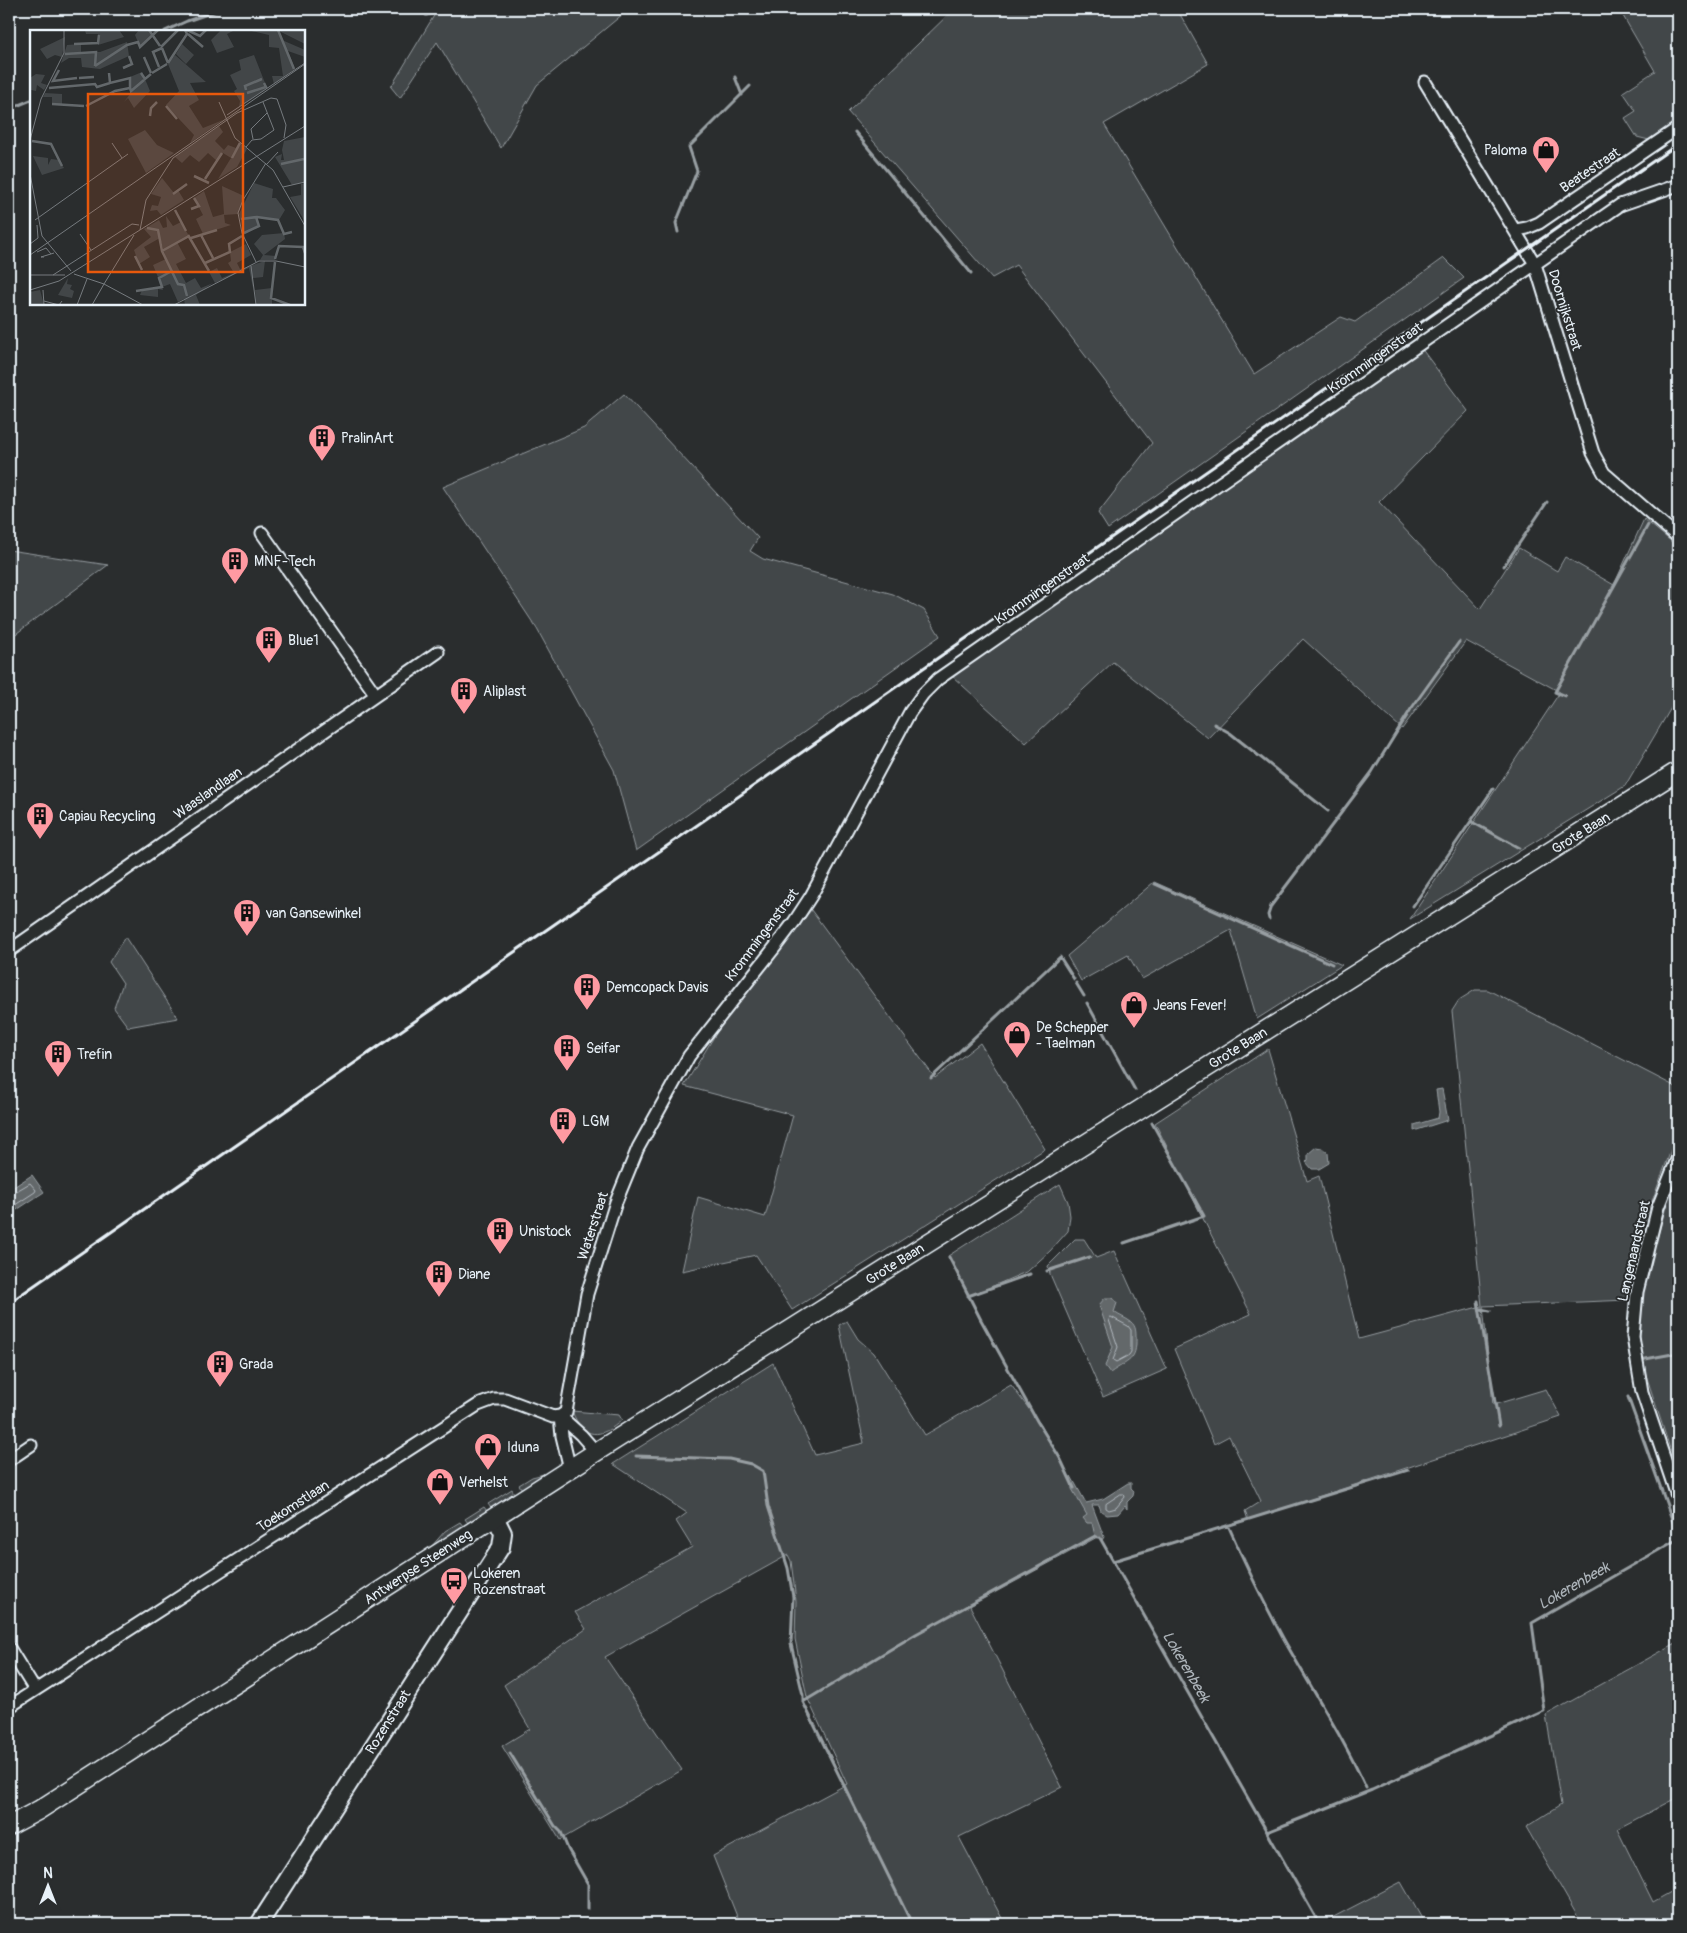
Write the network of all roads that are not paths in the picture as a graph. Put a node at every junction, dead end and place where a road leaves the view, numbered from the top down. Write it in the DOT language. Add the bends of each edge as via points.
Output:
graph roads {
  1 [pos="1425,82"];
  2 [pos="1678,128"];
  3 [pos="1678,185"];
  4 [pos="1516,230"];
  5 [pos="1535,264"];
  6 [pos="262,533"];
  7 [pos="1678,537"];
  8 [pos="438,652"];
  9 [pos="376,695"];
  10 [pos="1678,771"];
  11 [pos="9,950"];
  12 [pos="689,1056"];
  13 [pos="1678,1157"];
  14 [pos="798,1325"];
  15 [pos="560,1416"];
  16 [pos="31,1445"];
  17 [pos="596,1452"];
  18 [pos="9,1460"];
  19 [pos="570,1469"];
  20 [pos="1678,1499"];
  21 [pos="495,1517"];
  22 [pos="9,1648"];
  23 [pos="35,1690"];
  24 [pos="9,1707"];
  25 [pos="39,1810"];
  26 [pos="9,1826"];
  27 [pos="9,1835"];
  28 [pos="259,1924"];
  1 -- 4 [label="street, Doornijkstraat"];
  2 -- 4 [label="street, Beatestraat" via="1539,224"];
  3 -- 5 [label="street, Krommingenstraat" via="1620,205"];
  4 -- 5 [label="street, Doornijkstraat"];
  5 -- 7 [label="street, Doornijkstraat" via="1592,453 1604,473"];
  5 -- 12 [label="street, Krommingenstraat" via="938,679 910,712 794,922"];
  6 -- 9 [label="street"];
  8 -- 9 [label="street, Waaslandlaan"];
  9 -- 11 [label="street, Waaslandlaan"];
  10 -- 14 [label="main road, Grote Baan"];
  12 -- 15 [label="street, Waterstraat" via="638,1148 616,1202 587,1294 566,1412"];
  13 -- 20 [label="street, Langenaardstraat" via="1658,1207 1636,1292 1633,1336 1642,1392"];
  14 -- 17 [label="main road, Antwerpse Steenweg"];
  15 -- 17 [label="street"];
  15 -- 19 [label="street"];
  15 -- 23 [label="street, Toekomstlaan" via="552,1417 505,1399 478,1405"];
  16 -- 18 [label="street"];
  17 -- 19 [label="main road, Antwerpse Steenweg"];
  19 -- 21 [label="main road, Antwerpse Steenweg"];
  21 -- 25 [label="main road, Antwerpse Steenweg"];
  21 -- 28 [label="street, Rozenstraat" via="503,1533 501,1546"];
  22 -- 23 [label="street"];
  23 -- 24 [label="street, Toekomstlaan"];
  25 -- 26 [label="main road, Antwerpse Steenweg"];
  25 -- 27 [label="main road, Antwerpse Steenweg"];
}
